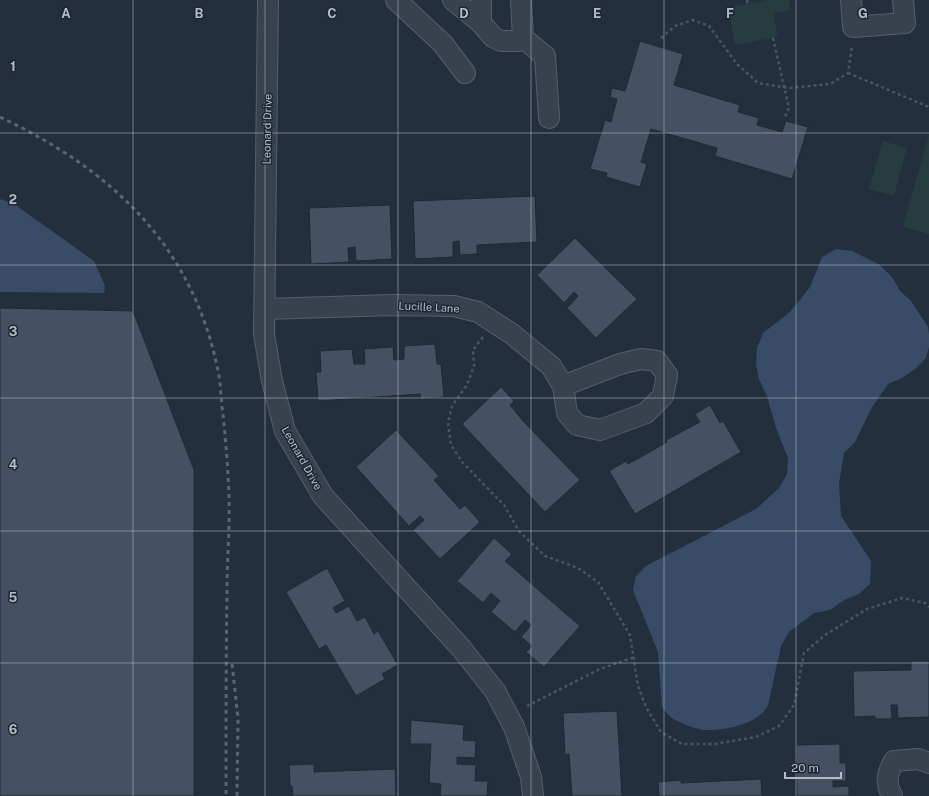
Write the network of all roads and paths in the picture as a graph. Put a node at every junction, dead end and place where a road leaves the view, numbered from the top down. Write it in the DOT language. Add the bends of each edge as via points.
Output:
graph roads {
  1 [pos="268,0"];
  2 [pos="396,0"];
  3 [pos="454,0"];
  4 [pos="480,0"];
  5 [pos="521,0"];
  6 [pos="747,0"];
  7 [pos="851,0"];
  8 [pos="903,0"];
  9 [pos="748,4"];
  10 [pos="481,23"];
  11 [pos="853,27"];
  12 [pos="523,38"];
  13 [pos="662,38"];
  14 [pos="772,38"];
  15 [pos="465,73"];
  16 [pos="848,73"];
  17 [pos="784,88"];
  18 [pos="929,107"];
  19 [pos="549,118"];
  20 [pos="784,119"];
  21 [pos="265,309"];
  22 [pos="484,335"];
  23 [pos="563,386"];
  24 [pos="929,607"];
  25 [pos="635,657"];
  26 [pos="527,706"];
  27 [pos="929,763"];
  28 [pos="533,796"];
  29 [pos="892,796"];
  1 -- 21 [label="street, Leonard Drive"];
  2 -- 15 [label="street" via="443,44"];
  3 -- 10 [label="street"];
  4 -- 10 [label="street"];
  5 -- 12 [label="street"];
  6 -- 9 [label="path"];
  7 -- 11 [label="street"];
  8 -- 11 [label="street" via="905,23"];
  10 -- 12 [label="street" via="493,37 501,41 519,41"];
  11 -- 16 [label="path"];
  12 -- 19 [label="street" via="545,56"];
  13 -- 17 [label="path" via="675,26 693,20 709,26 737,64 758,83"];
  14 -- 17 [label="path"];
  16 -- 17 [label="path" via="830,84"];
  16 -- 18 [label="path"];
  17 -- 20 [label="path" via="789,108"];
  21 -- 23 [label="street, Lucille Lane" via="393,305 454,306 478,312 512,334 551,366"];
  21 -- 28 [label="street, Leonard Drive" via="264,334 272,381 285,431 323,496 461,648 495,691 514,727 531,777"];
  22 -- 25 [label="path" via="473,350 474,366 467,385 452,406 448,423 451,445 462,462 504,506 519,531 545,556 578,568 598,582 630,634"];
  23 -- 23 [label="street, Lucille Lane" via="620,364 641,359 657,361 667,375 663,396 646,413 600,430 577,425 567,413"];
  24 -- 25 [label="path" via="925,603 902,598 867,609 825,634 804,653 794,705 779,726 756,737 715,744 682,744 661,732 646,707 638,686"];
  25 -- 26 [label="path" via="600,669"];
  27 -- 29 [label="street" via="918,759 894,762 887,774"];
}
